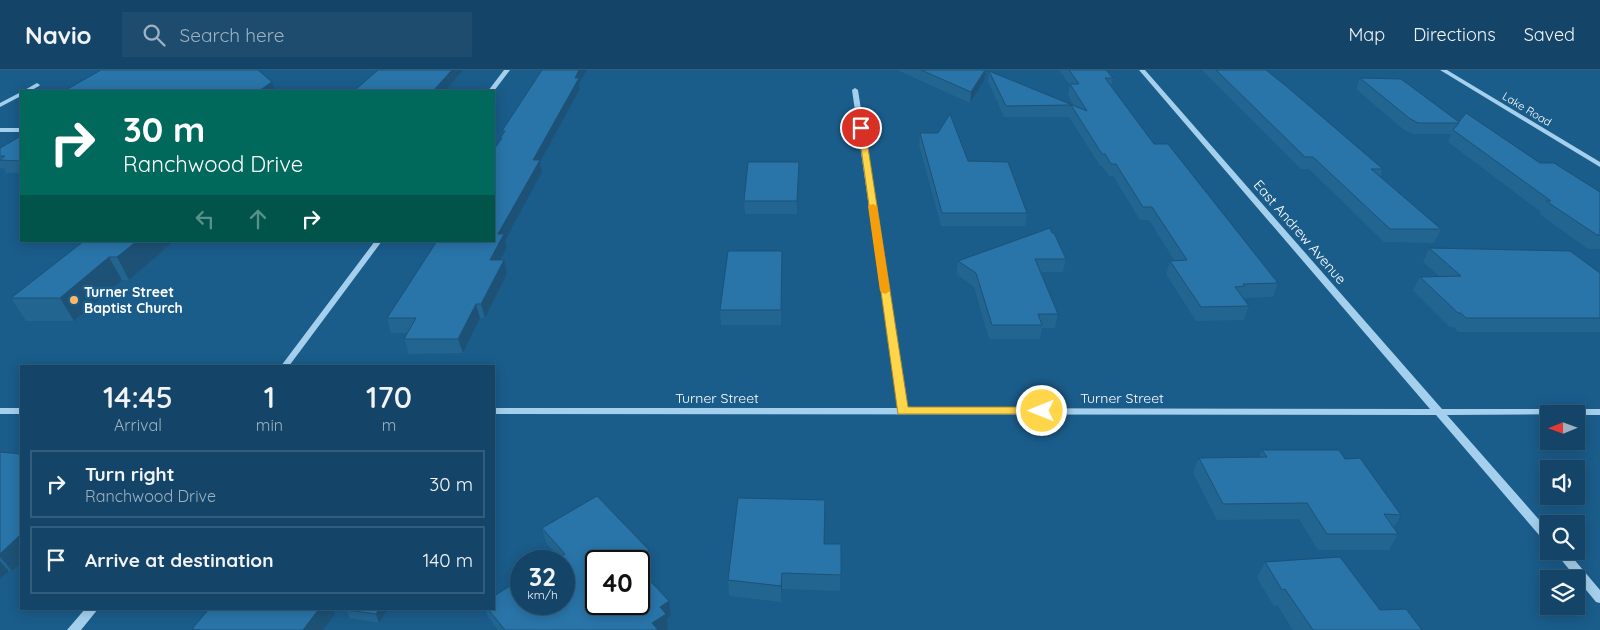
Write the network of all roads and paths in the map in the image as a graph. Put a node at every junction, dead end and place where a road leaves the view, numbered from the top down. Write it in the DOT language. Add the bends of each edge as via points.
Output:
graph roads {
  1 [pos="507,70"];
  2 [pos="1142,70"];
  3 [pos="1444,70"];
  4 [pos="37,85"];
  5 [pos="28,90"];
  6 [pos="492,90"];
  7 [pos="855,90"];
  8 [pos="20,95"];
  9 [pos="0,105"];
  10 [pos="0,130"];
  11 [pos="20,130"];
  12 [pos="1600,165"];
  13 [pos="378,242"];
  14 [pos="286,365"];
  15 [pos="0,411"];
  16 [pos="20,411"];
  17 [pos="495,411"];
  18 [pos="903,411"];
  19 [pos="1440,411"];
  20 [pos="1600,412"];
  21 [pos="1540,528"];
  22 [pos="1568,560"];
  23 [pos="1600,598"];
  24 [pos="91,610"];
  25 [pos="73,630"];
  1 -- 6 [label="street"];
  2 -- 19 [label="street, East Andrew Avenue"];
  3 -- 12 [label="street, Lake Road"];
  4 -- 5 [label="street"];
  7 -- 18 [label="street"];
  8 -- 9 [label="street"];
  10 -- 11 [label="street"];
  13 -- 14 [label="street"];
  15 -- 16 [label="street"];
  17 -- 18 [label="street, Turner Street"];
  18 -- 19 [label="street, Turner Street"];
  19 -- 20 [label="street, Turner Street"];
  19 -- 21 [label="street, East Andrew Avenue"];
  22 -- 23 [label="street"];
  24 -- 25 [label="street"];
}
